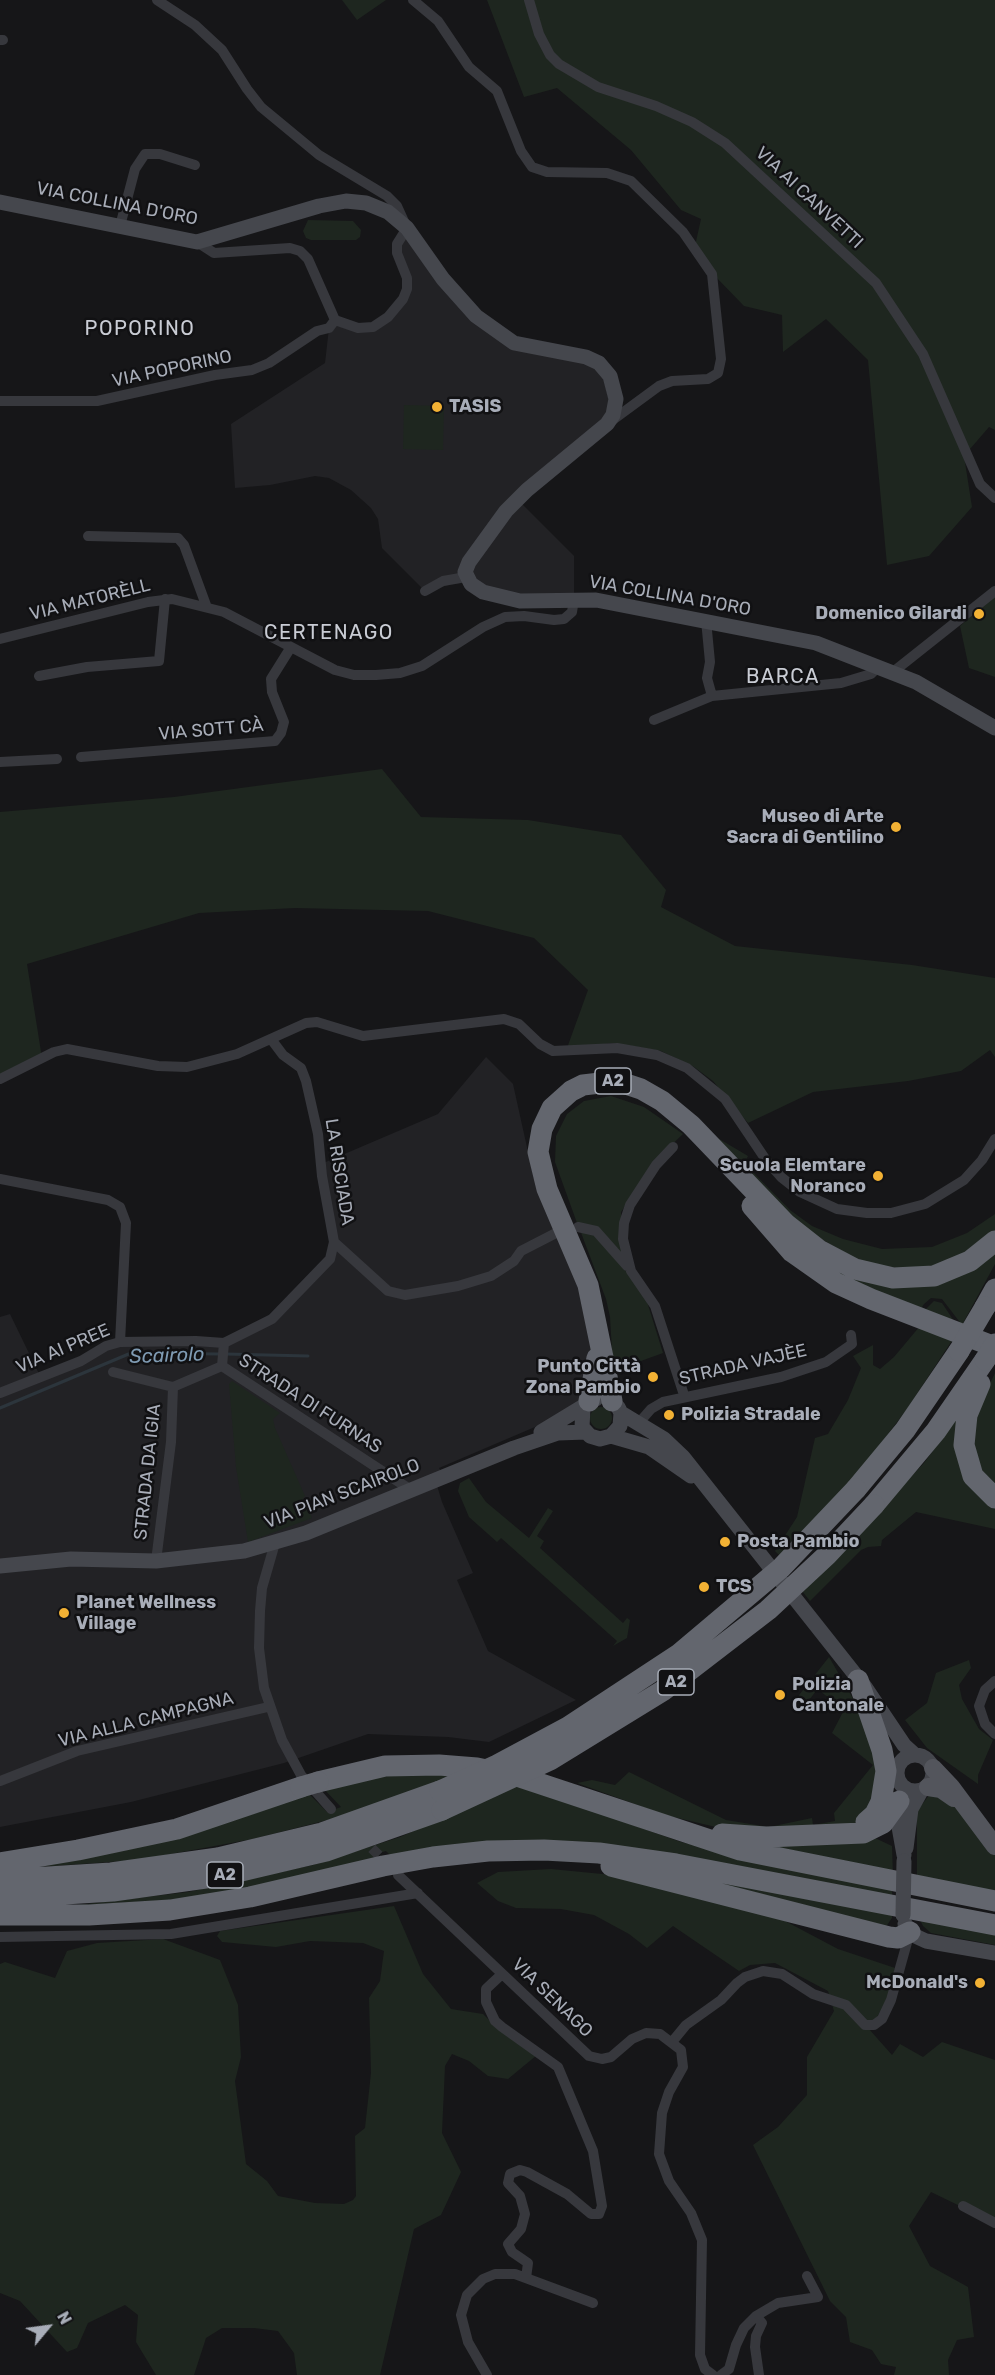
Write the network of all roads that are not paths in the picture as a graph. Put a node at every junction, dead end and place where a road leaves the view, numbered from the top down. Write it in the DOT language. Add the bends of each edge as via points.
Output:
graph roads {
  1 [pos="157,0"];
  2 [pos="413,0"];
  3 [pos="529,0"];
  4 [pos="195,165"];
  5 [pos="0,202"];
  6 [pos="120,226"];
  7 [pos="407,228"];
  8 [pos="197,242"];
  9 [pos="335,320"];
  10 [pos="0,401"];
  11 [pos="608,424"];
  12 [pos="995,498"];
  13 [pos="88,536"];
  14 [pos="466,577"];
  15 [pos="424,591"];
  16 [pos="995,591"];
  17 [pos="165,599"];
  18 [pos="574,599"];
  19 [pos="206,605"];
  20 [pos="706,620"];
  21 [pos="0,639"];
  22 [pos="291,647"];
  23 [pos="886,669"];
  24 [pos="39,675"];
  25 [pos="712,696"];
  26 [pos="654,720"];
  27 [pos="995,728"];
  28 [pos="81,757"];
  29 [pos="57,759"];
  30 [pos="0,762"];
  31 [pos="271,1039"];
  32 [pos="0,1079"];
  33 [pos="995,1139"];
  34 [pos="709,1144"];
  35 [pos="673,1147"];
  36 [pos="0,1179"];
  37 [pos="578,1227"];
  38 [pos="556,1233"];
  39 [pos="995,1241"];
  40 [pos="334,1242"];
  41 [pos="631,1271"];
  42 [pos="990,1298"];
  43 [pos="597,1325"];
  44 [pos="852,1335"];
  45 [pos="120,1342"];
  46 [pos="224,1344"];
  47 [pos="993,1355"];
  48 [pos="222,1366"];
  49 [pos="113,1372"];
  50 [pos="173,1387"];
  51 [pos="0,1393"];
  52 [pos="684,1395"];
  53 [pos="586,1404"];
  54 [pos="616,1407"];
  55 [pos="637,1425"];
  56 [pos="586,1432"];
  57 [pos="610,1436"];
  58 [pos="514,1448"];
  59 [pos="411,1490"];
  60 [pos="709,1492"];
  61 [pos="995,1498"];
  62 [pos="274,1542"];
  63 [pos="156,1560"];
  64 [pos="0,1566"];
  65 [pos="856,1676"];
  66 [pos="995,1681"];
  67 [pos="268,1707"];
  68 [pos="995,1734"];
  69 [pos="915,1755"];
  70 [pos="900,1763"];
  71 [pos="933,1768"];
  72 [pos="0,1780"];
  73 [pos="924,1789"];
  74 [pos="899,1792"];
  75 [pos="441,1800"];
  76 [pos="964,1807"];
  77 [pos="331,1809"];
  78 [pos="657,1822"];
  79 [pos="842,1833"];
  80 [pos="995,1846"];
  81 [pos="488,1851"];
  82 [pos="904,1858"];
  83 [pos="0,1863"];
  84 [pos="398,1875"];
  85 [pos="0,1880"];
  86 [pos="418,1893"];
  87 [pos="0,1898"];
  88 [pos="995,1901"];
  89 [pos="0,1915"];
  90 [pos="907,1923"];
  91 [pos="995,1925"];
  92 [pos="0,1937"];
  93 [pos="995,1953"];
  94 [pos="502,1974"];
  95 [pos="672,2042"];
  96 [pos="963,2206"];
  97 [pos="995,2223"];
  98 [pos="807,2276"];
  99 [pos="526,2278"];
  100 [pos="593,2303"];
  101 [pos="756,2316"];
  102 [pos="488,2375"];
  103 [pos="713,2375"];
  104 [pos="721,2375"];
  105 [pos="759,2375"];
  1 -- 7 [label="street" via="195,25 222,50 261,107 319,155 387,196 397,206"];
  2 -- 11 [label="street" via="438,21 469,67 497,91 521,151 532,167 547,172 607,173 631,181 683,232 712,273 722,359 718,373 708,379 672,381 659,386"];
  3 -- 12 [label="street, VIA AI CANVETTI" via="539,33 559,64 598,87 692,122 725,143 876,284 924,354 980,484"];
  4 -- 6 [label="street" via="160,154 145,154 135,169"];
  5 -- 6 [label="main road, VIA COLLINA D'ORO"];
  6 -- 8 [label="main road, VIA COLLINA D'ORO"];
  7 -- 8 [label="main road, VIA COLLINA D'ORO" via="388,212 366,203 346,201"];
  7 -- 9 [label="street" via="397,244 407,278 403,299 373,327 358,328"];
  7 -- 11 [label="main road, VIA COLLINA D'ORO" via="443,279 476,316 514,343 586,357 607,370 616,399"];
  8 -- 9 [label="street" via="214,253 290,248 300,251 308,259"];
  9 -- 10 [label="street, VIA POPORINO" via="329,328 310,334 269,363 252,370 97,401"];
  11 -- 14 [label="main road" via="517,499 474,553"];
  13 -- 19 [label="street" via="178,538"];
  14 -- 15 [label="street" via="443,581"];
  14 -- 18 [label="main road, VIA COLLINA D'ORO" via="476,588 499,597 520,601"];
  16 -- 23 [label="street"];
  17 -- 19 [label="street, VIA MATORÈLL"];
  17 -- 21 [label="street, VIA MATORÈLL"];
  17 -- 24 [label="street" via="159,661"];
  18 -- 20 [label="main road, VIA COLLINA D'ORO"];
  18 -- 22 [label="street, VIA MATORÈLL" via="572,612 564,619 505,617 483,627 433,662 400,673 346,674"];
  19 -- 22 [label="street, VIA MATORÈLL"];
  20 -- 23 [label="main road, VIA COLLINA D'ORO" via="816,643"];
  20 -- 25 [label="street" via="710,662 707,678"];
  22 -- 28 [label="street, VIA SOTT CÀ" via="271,679 284,722 274,741"];
  23 -- 25 [label="street" via="841,683"];
  23 -- 27 [label="main road, VIA COLLINA D'ORO"];
  25 -- 26 [label="street"];
  29 -- 30 [label="street"];
  31 -- 32 [label="street" via="213,1062 187,1067 158,1066 67,1049"];
  31 -- 33 [label="street" via="317,1022 363,1036 504,1019 519,1024 553,1051 617,1048 667,1058 698,1075 725,1099 766,1160 789,1184 813,1199 848,1211 891,1213 925,1204 964,1180"];
  31 -- 40 [label="street, LA RISCIADA" via="283,1055 301,1068 306,1081"];
  34 -- 39 [label="highway, A2" via="797,1233 830,1257 867,1273 905,1279 934,1276 970,1261"];
  34 -- 43 [label="highway, A2" via="663,1101 617,1081 583,1085 552,1108 539,1141 540,1165 588,1285"];
  34 -- 47 [label="highway, A2" via="730,1179 775,1235 813,1269"];
  35 -- 41 [label="street" via="626,1213 623,1239"];
  36 -- 45 [label="street" via="108,1200 120,1207 126,1223"];
  37 -- 41 [label="street" via="600,1234"];
  38 -- 40 [label="street" via="521,1251 491,1276 405,1295 388,1291"];
  40 -- 46 [label="street, LA RISCIADA" via="330,1259 272,1319"];
  41 -- 52 [label="street" via="656,1306"];
  42 -- 75 [label="highway, A2, bridge" via="904,1430 813,1537 761,1587 672,1660 614,1699"];
  43 -- 53 [label="highway, A2" via="596,1372"];
  43 -- 54 [label="highway, A2"];
  44 -- 52 [label="street, STRADA VAJÈE" via="852,1344 826,1362 781,1377"];
  45 -- 46 [label="street, VIA AI PREE"];
  45 -- 51 [label="street, VIA AI PREE"];
  46 -- 48 [label="street"];
  47 -- 61 [label="highway" via="970,1405 964,1445 973,1476"];
  47 -- 75 [label="highway, A2, bridge" via="874,1505 780,1599 729,1643 664,1690 558,1755"];
  48 -- 50 [label="street, STRADA DA IGIA"];
  48 -- 59 [label="street, STRADA DI FURNAS"];
  49 -- 50 [label="street, STRADA DA IGIA"];
  50 -- 63 [label="street, STRADA DA IGIA"];
  52 -- 55 [label="street, STRADA VAJÈE" via="651,1409"];
  53 -- 54 [label="main road" via="601,1397"];
  53 -- 56 [label="main road" via="580,1420"];
  53 -- 58 [label="main road, VIA PIAN SCAIROLO"];
  54 -- 55 [label="main road"];
  54 -- 57 [label="main road" via="620,1426"];
  55 -- 60 [label="main road" via="673,1447"];
  56 -- 57 [label="main road" via="600,1439"];
  56 -- 58 [label="main road, VIA PIAN SCAIROLO" via="558,1433"];
  57 -- 60 [label="main road" via="659,1453"];
  58 -- 59 [label="main road, VIA PIAN SCAIROLO"];
  59 -- 62 [label="main road, VIA PIAN SCAIROLO"];
  60 -- 65 [label="main road"];
  62 -- 63 [label="main road, VIA PIAN SCAIROLO" via="224,1554"];
  62 -- 67 [label="street" via="260,1611 261,1675"];
  63 -- 64 [label="main road, VIA PIAN SCAIROLO" via="71,1559"];
  65 -- 69 [label="main road"];
  65 -- 70 [label="main road"];
  65 -- 79 [label="highway" via="882,1750 886,1781 884,1796 874,1814"];
  66 -- 68 [label="street" via="985,1690 979,1706 982,1719"];
  67 -- 72 [label="street, VIA ALLA CAMPAGNA" via="77,1751"];
  67 -- 77 [label="street" via="301,1775"];
  69 -- 70 [label="main road"];
  69 -- 71 [label="main road" via="926,1758"];
  70 -- 74 [label="main road"];
  71 -- 73 [label="main road" via="933,1776"];
  71 -- 76 [label="main road"];
  73 -- 74 [label="main road"];
  73 -- 76 [label="main road" via="946,1791"];
  73 -- 82 [label="main road" via="911,1809"];
  74 -- 79 [label="highway" via="888,1818 873,1830"];
  74 -- 82 [label="main road"];
  75 -- 85 [label="highway, A2" via="245,1852 111,1873"];
  75 -- 87 [label="highway, A2" via="326,1851 220,1876 113,1891"];
  76 -- 80 [label="main road"];
  78 -- 79 [label="highway" via="748,1837"];
  78 -- 83 [label="highway" via="520,1777 465,1767 385,1766 309,1785 177,1829"];
  78 -- 88 [label="highway" via="740,1850"];
  81 -- 89 [label="highway" via="409,1861 250,1897 170,1910"];
  81 -- 90 [label="highway" via="605,1864 889,1937 898,1938"];
  81 -- 91 [label="highway" via="571,1851 650,1860"];
  82 -- 90 [label="main road, bridge"];
  84 -- 86 [label="street, VIA SENAGO"];
  86 -- 92 [label="street" via="171,1934"];
  86 -- 94 [label="street, VIA SENAGO"];
  90 -- 93 [label="main road" via="932,1943"];
  90 -- 95 [label="street" via="891,2000 882,2019 874,2025 866,2025 846,2005 813,1994 782,1974 763,1971 737,1983 686,2025"];
  94 -- 95 [label="street, VIA SENAGO" via="593,2058 611,2057 639,2035 660,2034"];
  94 -- 99 [label="street" via="486,1989 486,2002 495,2021 558,2067 593,2151 603,2206 599,2214 591,2214 567,2194 527,2172 510,2174 508,2183 520,2196 525,2214 521,2229 507,2244 528,2262"];
  95 -- 103 [label="street" via="683,2053 683,2067 665,2100 659,2154 669,2181 691,2213 702,2240 700,2355 705,2369"];
  96 -- 97 [label="street"];
  98 -- 101 [label="street" via="818,2297 778,2303"];
  99 -- 100 [label="street"];
  99 -- 102 [label="street" via="495,2274 475,2286 464,2303 463,2328"];
  101 -- 104 [label="street" via="744,2328 729,2369"];
  101 -- 105 [label="street" via="762,2323 755,2347"];
}
